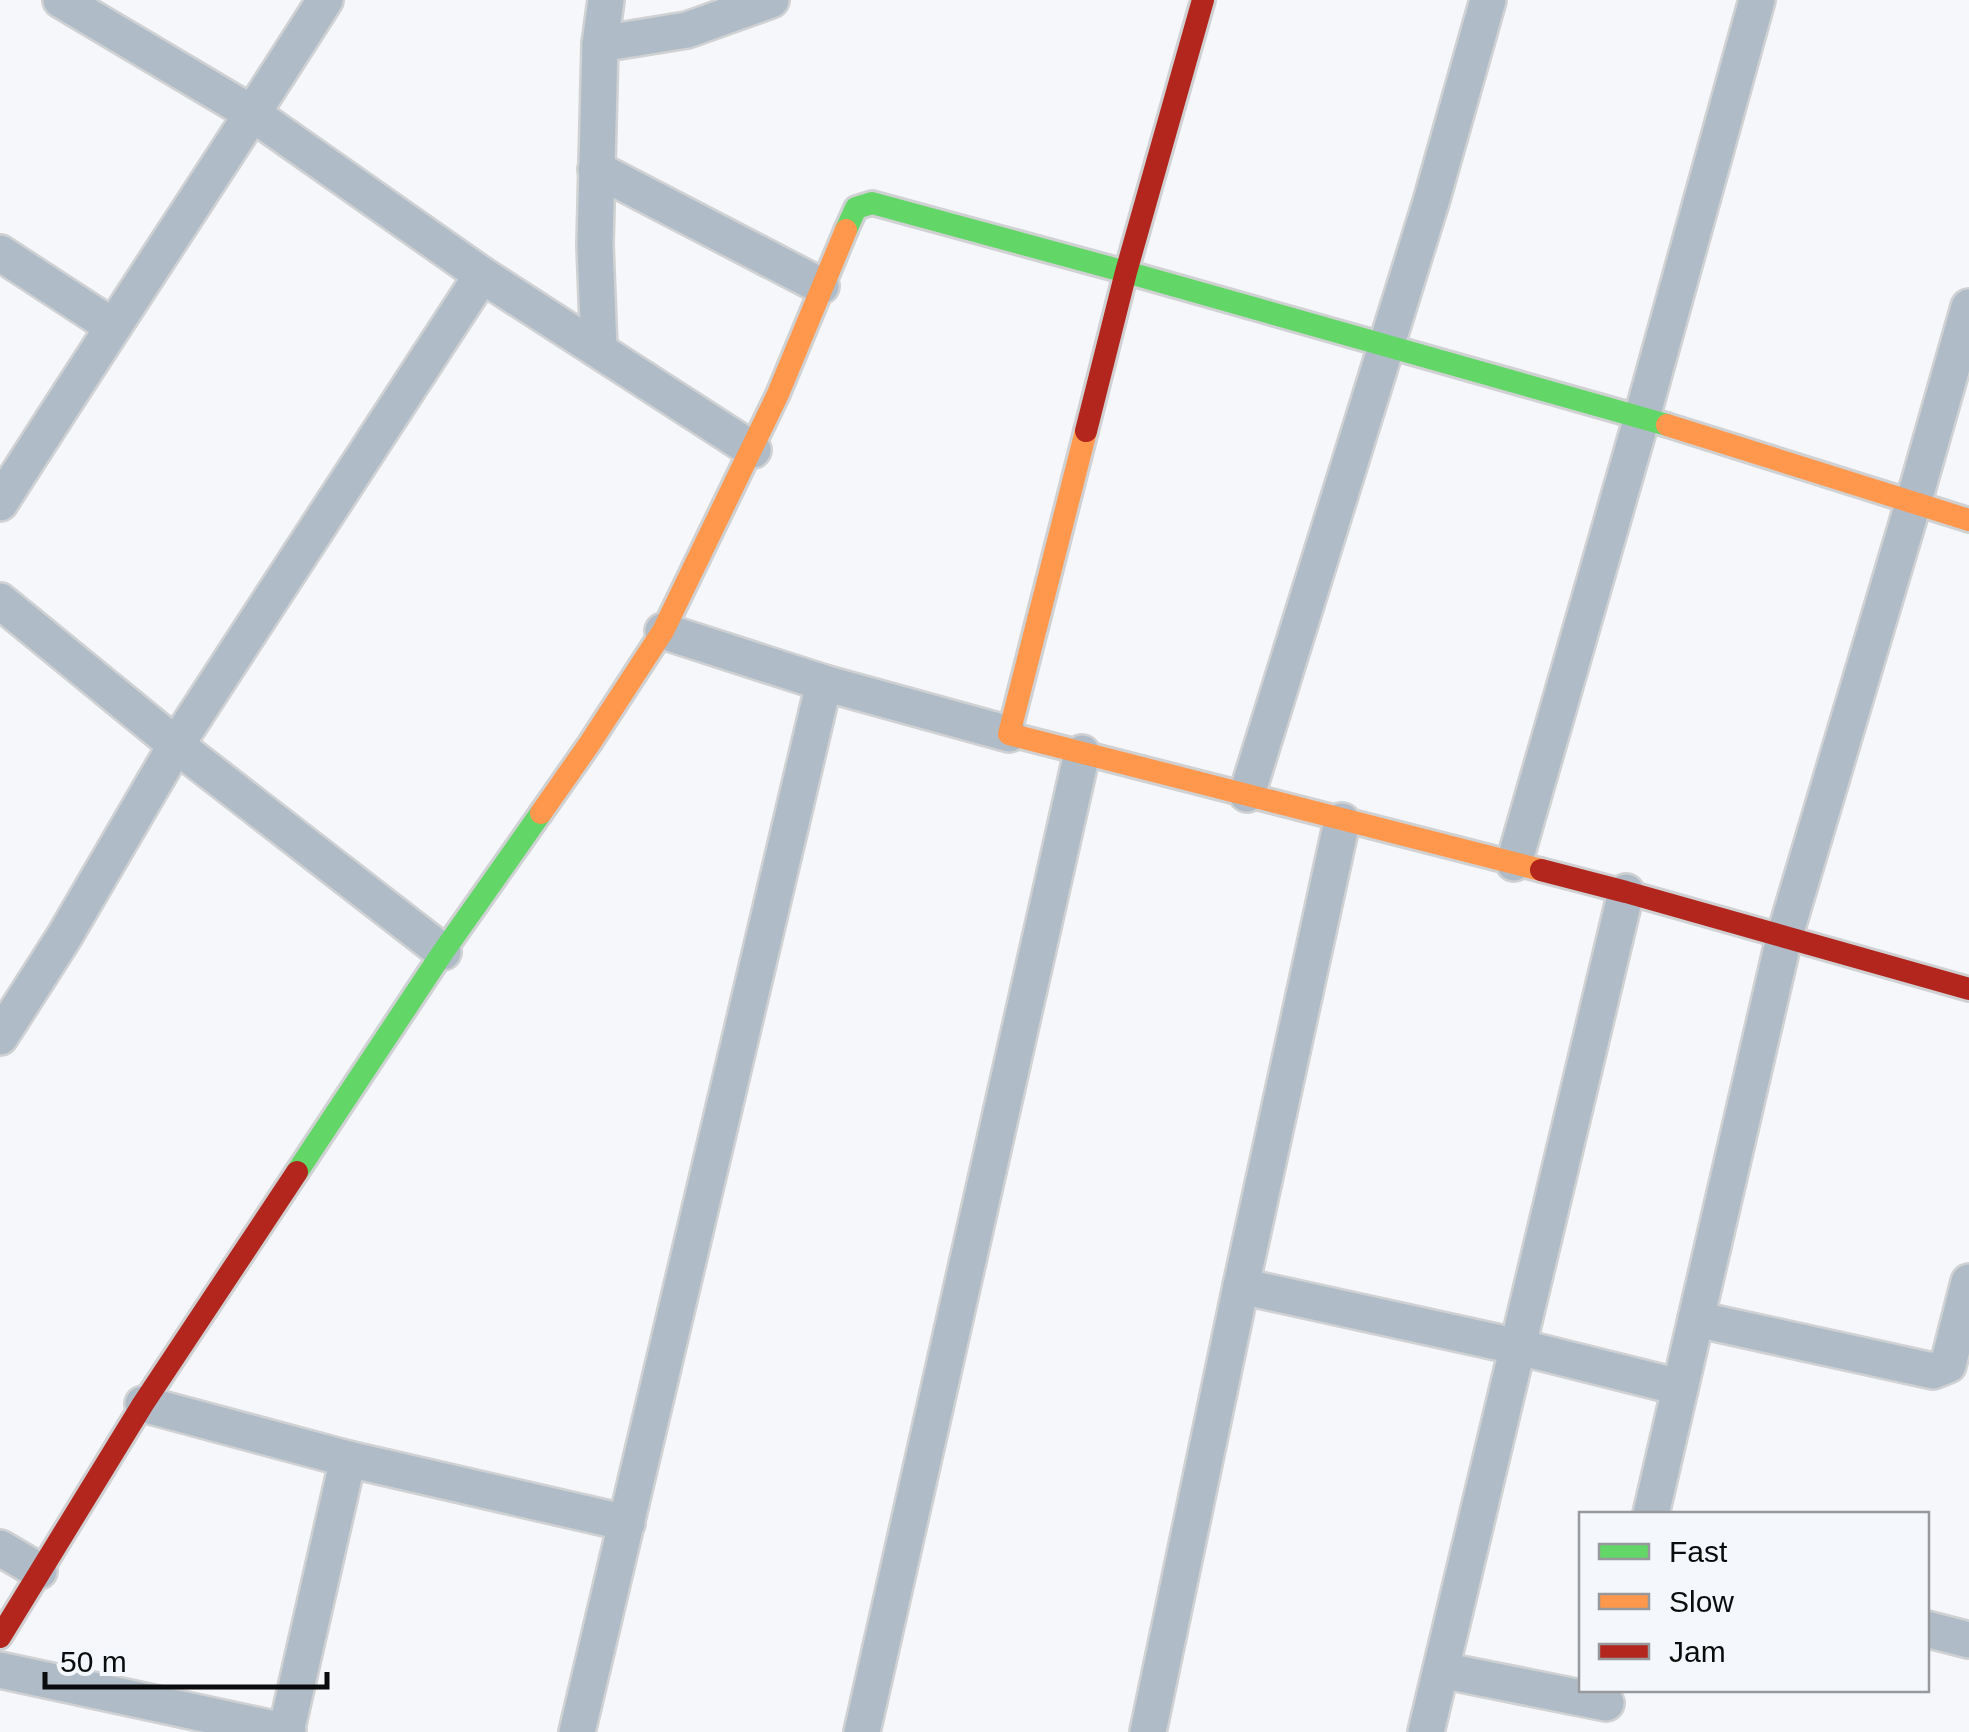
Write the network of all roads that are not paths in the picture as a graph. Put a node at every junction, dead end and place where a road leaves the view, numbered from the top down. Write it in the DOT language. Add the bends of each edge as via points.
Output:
graph roads {
  1 [pos="61,0"];
  2 [pos="325,0"];
  3 [pos="606,0"];
  4 [pos="772,0"];
  5 [pos="1202,0"];
  6 [pos="1488,0"];
  7 [pos="1757,0"];
  8 [pos="600,44"];
  9 [pos="253,114"];
  10 [pos="596,169"];
  11 [pos="0,253"];
  12 [pos="1126,272"];
  13 [pos="482,275"];
  14 [pos="822,286"];
  15 [pos="1969,307"];
  16 [pos="112,326"];
  17 [pos="1387,345"];
  18 [pos="599,350"];
  19 [pos="1642,417"];
  20 [pos="752,450"];
  21 [pos="0,503"];
  22 [pos="1913,504"];
  23 [pos="1969,520"];
  24 [pos="0,601"];
  25 [pos="663,631"];
  26 [pos="824,683"];
  27 [pos="1008,734"];
  28 [pos="176,745"];
  29 [pos="1082,753"];
  30 [pos="1247,794"];
  31 [pos="1342,820"];
  32 [pos="1514,863"];
  33 [pos="1626,892"];
  34 [pos="1784,938"];
  35 [pos="443,952"];
  36 [pos="1969,990"];
  37 [pos="0,1036"];
  38 [pos="1969,1282"];
  39 [pos="1241,1286"];
  40 [pos="1696,1319"];
  41 [pos="1519,1347"];
  42 [pos="1679,1387"];
  43 [pos="144,1404"];
  44 [pos="348,1459"];
  45 [pos="1652,1512"];
  46 [pos="627,1523"];
  47 [pos="0,1548"];
  48 [pos="39,1572"];
  49 [pos="1929,1630"];
  50 [pos="0,1637"];
  51 [pos="1969,1640"];
  52 [pos="0,1670"];
  53 [pos="1440,1670"];
  54 [pos="1604,1708"];
  55 [pos="286,1732"];
  56 [pos="576,1732"];
  57 [pos="862,1732"];
  58 [pos="1148,1732"];
  59 [pos="1426,1732"];
  1 -- 9 [label="street"];
  2 -- 9 [label="street"];
  3 -- 8 [label="street"];
  4 -- 8 [label="street" via="687,30"];
  5 -- 12 [label="street"];
  6 -- 17 [label="street"];
  7 -- 19 [label="street"];
  8 -- 10 [label="street"];
  9 -- 13 [label="street"];
  9 -- 16 [label="street"];
  10 -- 14 [label="street"];
  10 -- 18 [label="street"];
  11 -- 16 [label="street"];
  12 -- 14 [label="street" via="872,203 856,208"];
  12 -- 17 [label="street"];
  12 -- 27 [label="street"];
  13 -- 18 [label="street"];
  13 -- 28 [label="street"];
  14 -- 20 [label="street"];
  15 -- 22 [label="street"];
  16 -- 21 [label="street"];
  17 -- 19 [label="street"];
  17 -- 30 [label="street"];
  18 -- 20 [label="street"];
  19 -- 22 [label="street"];
  19 -- 32 [label="street"];
  20 -- 25 [label="street"];
  22 -- 23 [label="street"];
  22 -- 34 [label="street"];
  24 -- 28 [label="street"];
  25 -- 26 [label="street"];
  25 -- 35 [label="street"];
  26 -- 27 [label="street"];
  26 -- 46 [label="street"];
  27 -- 29 [label="street"];
  28 -- 35 [label="street"];
  28 -- 37 [label="street"];
  29 -- 30 [label="street"];
  29 -- 57 [label="street"];
  30 -- 31 [label="street"];
  31 -- 32 [label="street"];
  31 -- 39 [label="street"];
  32 -- 33 [label="street"];
  33 -- 34 [label="street"];
  33 -- 41 [label="street"];
  34 -- 36 [label="street"];
  34 -- 40 [label="street"];
  35 -- 43 [label="street"];
  38 -- 40 [label="street" via="1948,1365 1934,1370"];
  39 -- 41 [label="street"];
  39 -- 58 [label="street"];
  40 -- 42 [label="street"];
  41 -- 42 [label="street"];
  41 -- 53 [label="street"];
  42 -- 45 [label="street"];
  43 -- 44 [label="street"];
  43 -- 48 [label="street"];
  44 -- 46 [label="street"];
  44 -- 55 [label="street"];
  46 -- 56 [label="street"];
  47 -- 48 [label="street"];
  48 -- 50 [label="street"];
  49 -- 51 [label="street"];
  52 -- 55 [label="street"];
  53 -- 54 [label="street"];
  53 -- 59 [label="street"];
}
